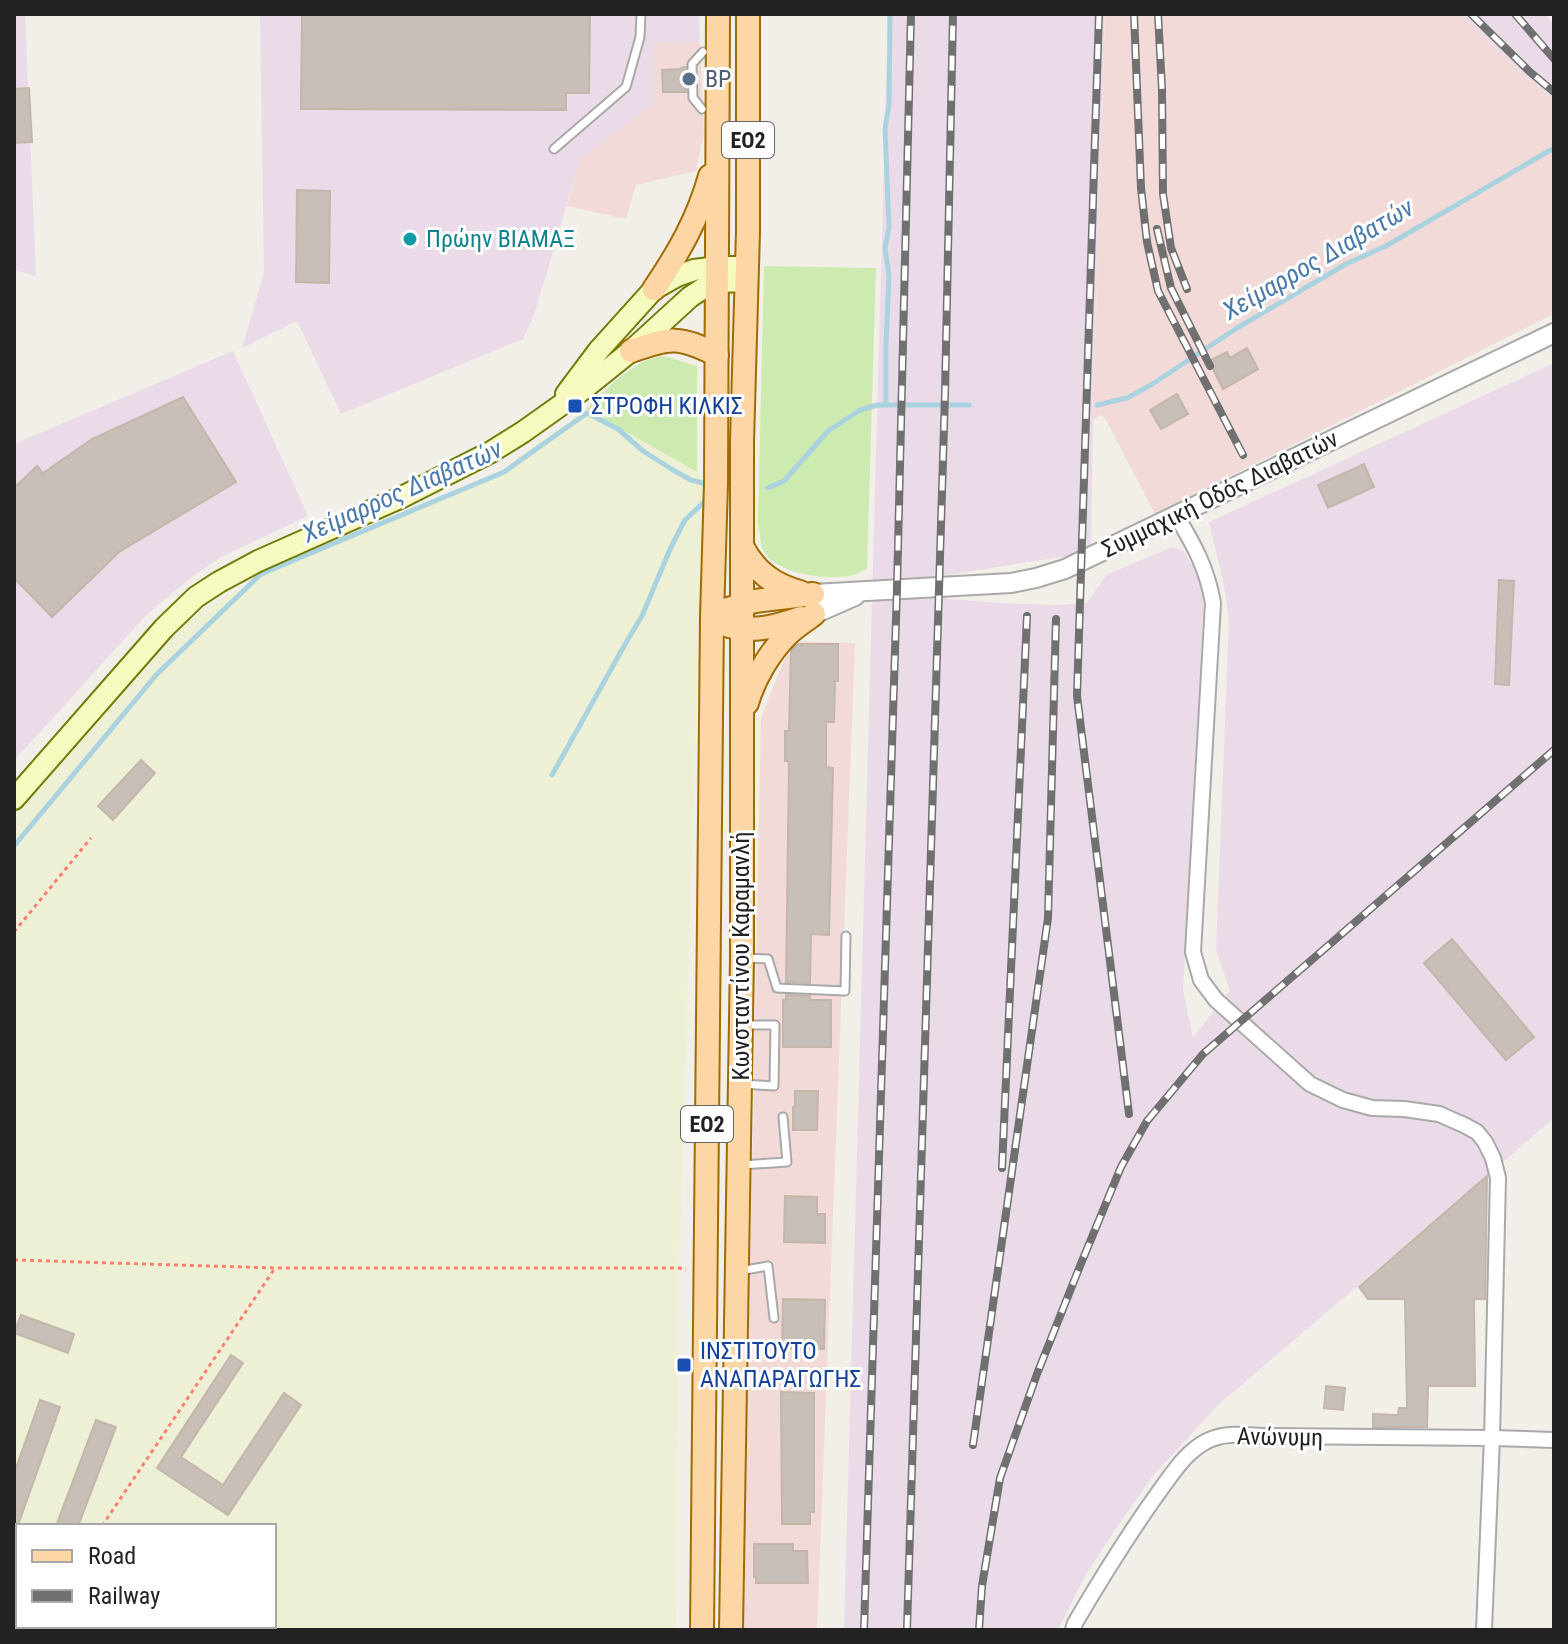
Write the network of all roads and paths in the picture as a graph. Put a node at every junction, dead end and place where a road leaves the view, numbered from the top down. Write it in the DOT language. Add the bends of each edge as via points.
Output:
graph roads {
  1 [pos="641,14"];
  2 [pos="718,14"];
  3 [pos="748,14"];
  4 [pos="703,52"];
  5 [pos="702,109"];
  6 [pos="717,147"];
  7 [pos="554,149"];
  8 [pos="746,274"];
  9 [pos="718,275"];
  10 [pos="654,289"];
  11 [pos="1554,333"];
  12 [pos="631,351"];
  13 [pos="717,355"];
  14 [pos="557,407"];
  15 [pos="1176,515"];
  16 [pos="742,546"];
  17 [pos="741,604"];
  18 [pos="813,604"];
  19 [pos="712,617"];
  20 [pos="741,630"];
  21 [pos="742,719"];
  22 [pos="14,799"];
  23 [pos="91,838"];
  24 [pos="14,932"];
  25 [pos="846,936"];
  26 [pos="742,958"];
  27 [pos="741,1025"];
  28 [pos="739,1084"];
  29 [pos="783,1117"];
  30 [pos="738,1166"];
  31 [pos="14,1260"];
  32 [pos="275,1268"];
  33 [pos="737,1271"];
  34 [pos="706,1276"];
  35 [pos="774,1318"];
  36 [pos="1492,1438"];
  37 [pos="1554,1440"];
  38 [pos="103,1524"];
  39 [pos="702,1630"];
  40 [pos="731,1630"];
  41 [pos="1073,1630"];
  42 [pos="1484,1630"];
  1 -- 7 [label="lane" via="626,87"];
  2 -- 6 [label="main road, ΕΟ2"];
  3 -- 8 [label="main road, ΕΟ2"];
  4 -- 5 [label="lane" via="692,64 693,98"];
  6 -- 9 [label="main road, ΕΟ2"];
  6 -- 10 [label="main road" via="688,235"];
  8 -- 9 [label="main road"];
  8 -- 16 [label="main road, Κωνσταντίνου Καραμανλή / ΕΟ2"];
  9 -- 10 [label="main road" via="687,272"];
  9 -- 12 [label="main road"];
  9 -- 13 [label="main road, ΕΟ2"];
  10 -- 14 [label="main road"];
  11 -- 15 [label="street, Συμμαχική Οδός Διαβατών"];
  12 -- 13 [label="main road" via="675,340"];
  12 -- 14 [label="main road"];
  13 -- 19 [label="main road, Κωνσταντίνου Καραμανλή / ΕΟ2"];
  14 -- 22 [label="main road" via="491,452 258,561 196,597"];
  15 -- 18 [label="street, Συμμαχική Οδός Διαβατών" via="1081,563 1036,578 869,590"];
  15 -- 36 [label="street" via="1199,554 1213,603 1193,952 1201,980 1216,1000 1310,1084 1372,1108 1439,1114 1477,1132 1485,1142 1498,1178"];
  16 -- 17 [label="main road, Κωνσταντίνου Καραμανλή / ΕΟ2"];
  16 -- 18 [label="main road" via="770,580"];
  17 -- 18 [label="main road" via="773,598"];
  17 -- 19 [label="main road"];
  17 -- 20 [label="main road, Κωνσταντίνου Καραμανλή / ΕΟ2"];
  18 -- 20 [label="main road" via="770,628"];
  18 -- 21 [label="main road" via="771,654"];
  19 -- 20 [label="main road"];
  19 -- 34 [label="main road, Κωνσταντίνου Καραμανλή / ΕΟ2"];
  20 -- 21 [label="main road, Κωνσταντίνου Καραμανλή / ΕΟ2"];
  21 -- 26 [label="main road, Κωνσταντίνου Καραμανλή / ΕΟ2"];
  23 -- 24 [label="path"];
  25 -- 26 [label="lane" via="845,991 777,988 768,959"];
  26 -- 27 [label="main road, Κωνσταντίνου Καραμανλή / ΕΟ2"];
  27 -- 28 [label="main road, Κωνσταντίνου Καραμανλή / ΕΟ2"];
  27 -- 28 [label="lane" via="775,1025 774,1086"];
  28 -- 30 [label="main road, Κωνσταντίνου Καραμανλή / ΕΟ2"];
  29 -- 30 [label="lane" via="787,1162"];
  30 -- 33 [label="main road, Κωνσταντίνου Καραμανλή / ΕΟ2"];
  31 -- 32 [label="path"];
  32 -- 34 [label="path" via="679,1268"];
  32 -- 38 [label="path"];
  33 -- 35 [label="lane" via="768,1266"];
  33 -- 40 [label="main road, Κωνσταντίνου Καραμανλή / ΕΟ2"];
  34 -- 39 [label="main road, Κωνσταντίνου Καραμανλή / ΕΟ2"];
  36 -- 37 [label="street, Ανώνυμη"];
  36 -- 41 [label="street, Ανώνυμη" via="1236,1434 1211,1439 1188,1452"];
  36 -- 42 [label="street"];
}
